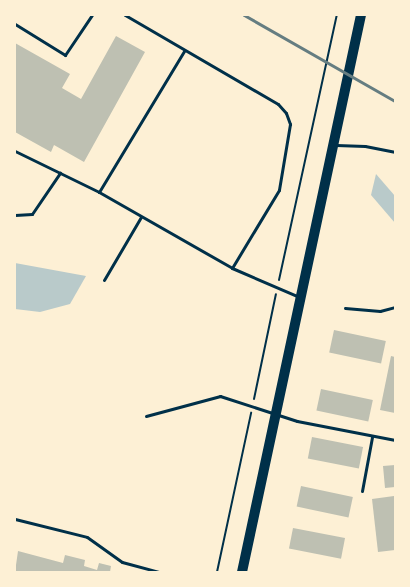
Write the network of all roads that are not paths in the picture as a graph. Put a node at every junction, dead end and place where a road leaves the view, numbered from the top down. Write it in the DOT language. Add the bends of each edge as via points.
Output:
graph roads {
  1 [pos="92,15"];
  2 [pos="125,15"];
  3 [pos="361,15"];
  4 [pos="15,24"];
  5 [pos="184,51"];
  6 [pos="334,145"];
  7 [pos="15,151"];
  8 [pos="395,152"];
  9 [pos="60,173"];
  10 [pos="99,192"];
  11 [pos="15,215"];
  12 [pos="141,217"];
  13 [pos="232,268"];
  14 [pos="104,280"];
  15 [pos="300,297"];
  16 [pos="395,307"];
  17 [pos="345,308"];
  18 [pos="274,414"];
  19 [pos="146,416"];
  20 [pos="372,437"];
  21 [pos="395,440"];
  22 [pos="362,491"];
  23 [pos="15,519"];
  24 [pos="159,572"];
  25 [pos="242,572"];
  1 -- 4 [label="lane" via="65,55"];
  2 -- 5 [label="lane"];
  3 -- 6 [label="main road"];
  5 -- 10 [label="lane"];
  5 -- 13 [label="lane" via="278,104 286,113 290,124 279,190"];
  6 -- 8 [label="lane" via="365,146"];
  6 -- 15 [label="main road"];
  7 -- 9 [label="lane"];
  9 -- 10 [label="lane"];
  9 -- 11 [label="lane" via="32,214"];
  10 -- 12 [label="lane"];
  12 -- 13 [label="lane"];
  12 -- 14 [label="lane"];
  13 -- 15 [label="lane"];
  15 -- 18 [label="main road"];
  16 -- 17 [label="lane" via="380,311"];
  18 -- 19 [label="lane" via="220,396"];
  18 -- 20 [label="lane"];
  18 -- 25 [label="main road"];
  20 -- 21 [label="lane"];
  20 -- 22 [label="lane"];
  23 -- 24 [label="lane" via="87,536 122,562"];
}
